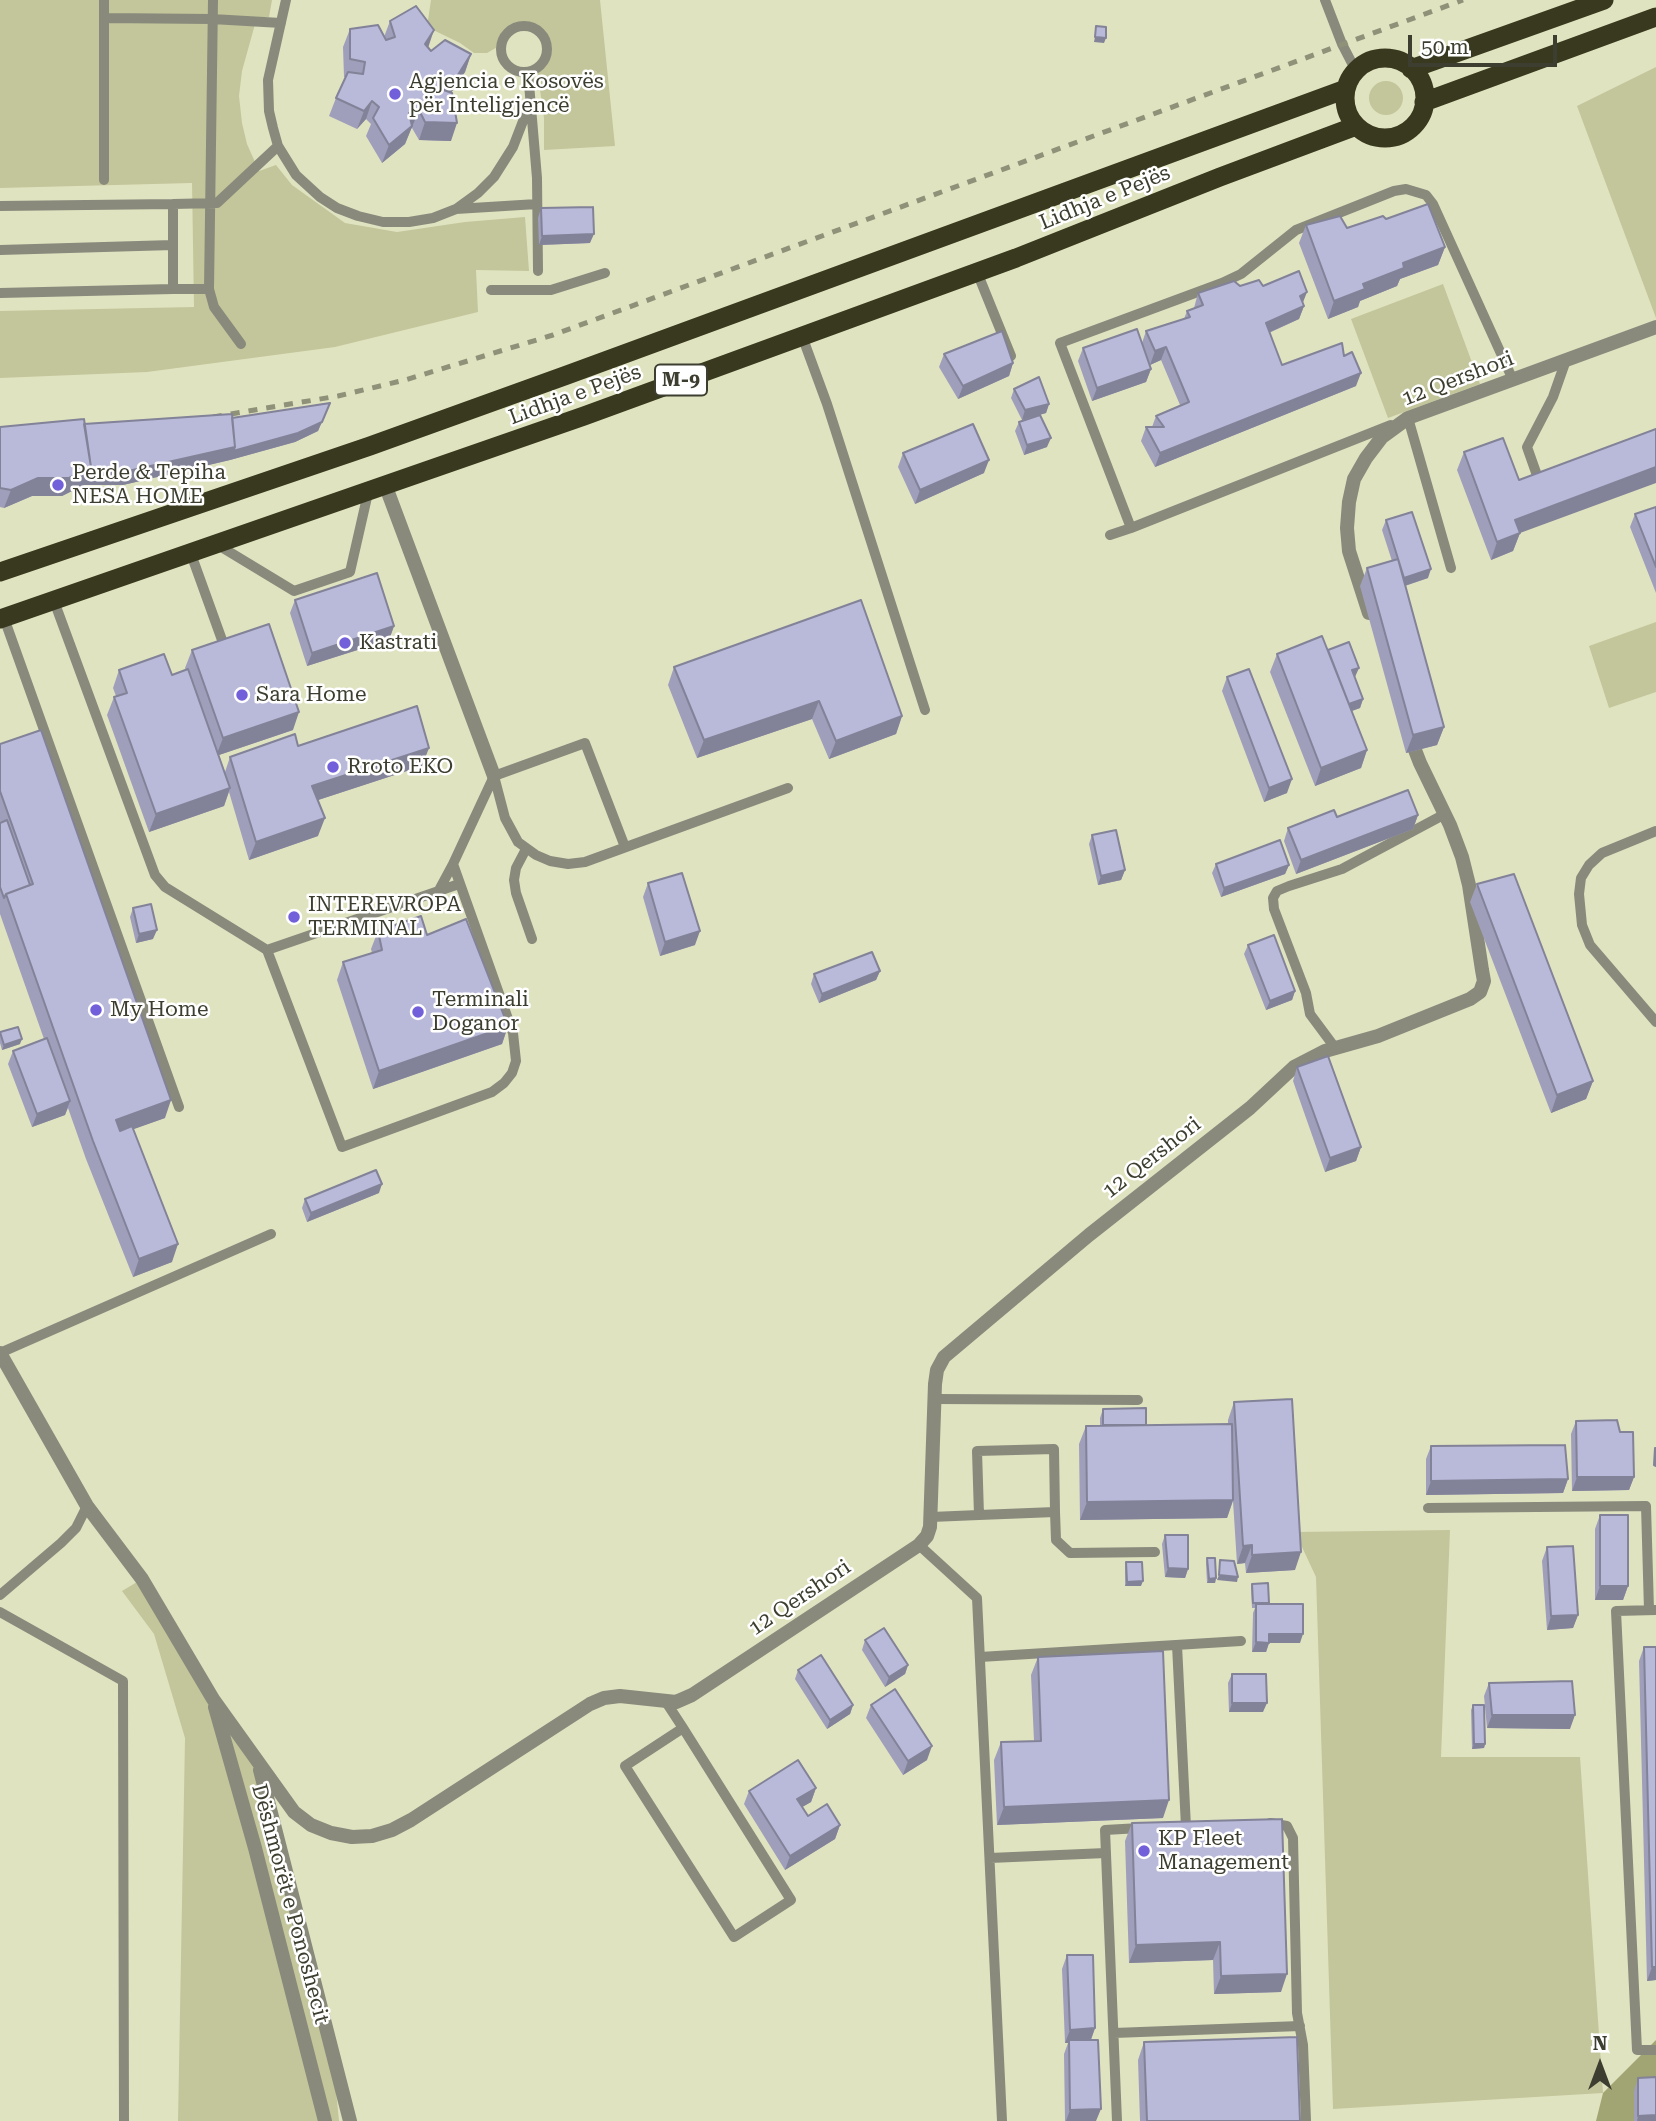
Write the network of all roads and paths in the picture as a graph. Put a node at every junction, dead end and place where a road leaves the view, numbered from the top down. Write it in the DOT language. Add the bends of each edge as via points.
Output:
graph roads {
  1 [pos="104,0"];
  2 [pos="213,0"];
  3 [pos="286,0"];
  4 [pos="1325,0"];
  5 [pos="1604,0"];
  6 [pos="1656,17"];
  7 [pos="104,18"];
  8 [pos="212,19"];
  9 [pos="281,23"];
  10 [pos="1412,69"];
  11 [pos="1356,71"];
  12 [pos="528,72"];
  13 [pos="1346,89"];
  14 [pos="1424,102"];
  15 [pos="530,103"];
  16 [pos="1356,126"];
  17 [pos="278,146"];
  18 [pos="104,180"];
  19 [pos="210,203"];
  20 [pos="173,204"];
  21 [pos="537,204"];
  22 [pos="0,206"];
  23 [pos="456,209"];
  24 [pos="173,245"];
  25 [pos="0,250"];
  26 [pos="538,271"];
  27 [pos="977,272"];
  28 [pos="605,273"];
  29 [pos="173,289"];
  30 [pos="209,289"];
  31 [pos="491,290"];
  32 [pos="0,293"];
  33 [pos="1656,327"];
  34 [pos="802,336"];
  35 [pos="242,344"];
  36 [pos="1012,356"];
  37 [pos="1566,360"];
  38 [pos="1513,380"];
  39 [pos="1408,418"];
  40 [pos="1539,481"];
  41 [pos="377,490"];
  42 [pos="1131,528"];
  43 [pos="1110,536"];
  44 [pos="217,545"];
  45 [pos="191,554"];
  46 [pos="1451,568"];
  47 [pos="0,572"];
  48 [pos="54,601"];
  49 [pos="2,618"];
  50 [pos="1373,625"];
  51 [pos="222,640"];
  52 [pos="925,709"];
  53 [pos="1402,716"];
  54 [pos="494,776"];
  55 [pos="788,788"];
  56 [pos="1445,814"];
  57 [pos="1656,831"];
  58 [pos="625,847"];
  59 [pos="526,849"];
  60 [pos="453,864"];
  61 [pos="459,884"];
  62 [pos="439,890"];
  63 [pos="532,939"];
  64 [pos="267,950"];
  65 [pos="1656,1022"];
  66 [pos="1336,1049"];
  67 [pos="179,1107"];
  68 [pos="271,1234"];
  69 [pos="0,1353"];
  70 [pos="936,1399"];
  71 [pos="1138,1400"];
  72 [pos="87,1506"];
  73 [pos="1428,1508"];
  74 [pos="1055,1512"];
  75 [pos="979,1515"];
  76 [pos="930,1517"];
  77 [pos="919,1545"];
  78 [pos="1154,1552"];
  79 [pos="0,1595"];
  80 [pos="1652,1610"];
  81 [pos="0,1612"];
  82 [pos="1241,1641"];
  83 [pos="1177,1645"];
  84 [pos="980,1657"];
  85 [pos="213,1699"];
  86 [pos="666,1702"];
  87 [pos="683,1728"];
  88 [pos="260,1763"];
  89 [pos="1263,1824"];
  90 [pos="1186,1826"];
  91 [pos="1199,1826"];
  92 [pos="1173,1827"];
  93 [pos="1145,1828"];
  94 [pos="1105,1853"];
  95 [pos="990,1858"];
  96 [pos="1300,2026"];
  97 [pos="1114,2033"];
  98 [pos="1656,2050"];
  99 [pos="124,2121"];
  100 [pos="326,2121"];
  101 [pos="350,2121"];
  102 [pos="1002,2121"];
  103 [pos="1117,2121"];
  104 [pos="1306,2121"];
  1 -- 7 [label="lane"];
  2 -- 8 [label="lane"];
  3 -- 9 [label="lane"];
  4 -- 11 [label="lane"];
  5 -- 10 [label="highway"];
  6 -- 14 [label="highway"];
  7 -- 8 [label="lane"];
  7 -- 18 [label="lane"];
  8 -- 9 [label="lane"];
  8 -- 19 [label="lane"];
  9 -- 17 [label="lane" via="268,87"];
  10 -- 11 [label="highway" via="1382,59"];
  10 -- 14 [label="highway" via="1424,90"];
  11 -- 13 [label="highway"];
  12 -- 12 [label="lane" via="507,66 501,52 507,33 521,26 541,33 548,48 542,64"];
  12 -- 15 [label="lane"];
  13 -- 16 [label="highway" via="1346,109"];
  13 -- 47 [label="highway, Lidhja e Pejës / M-9" via="528,389"];
  14 -- 16 [label="highway" via="1414,125 1392,138 1367,134"];
  15 -- 21 [label="lane"];
  15 -- 23 [label="lane" via="513,147 494,177"];
  16 -- 27 [label="highway, Lidhja e Pejës / M-9"];
  17 -- 19 [label="lane" via="217,203"];
  17 -- 23 [label="lane" via="307,186 337,208 358,216 409,222"];
  19 -- 20 [label="lane"];
  19 -- 30 [label="lane"];
  20 -- 22 [label="lane"];
  20 -- 24 [label="lane"];
  21 -- 23 [label="lane"];
  21 -- 26 [label="lane"];
  24 -- 25 [label="lane"];
  24 -- 29 [label="lane"];
  27 -- 34 [label="highway, Lidhja e Pejës / M-9"];
  27 -- 36 [label="lane"];
  28 -- 31 [label="lane" via="551,290"];
  29 -- 30 [label="lane"];
  29 -- 32 [label="lane"];
  30 -- 35 [label="lane" via="214,307"];
  33 -- 37 [label="street, 12 Qershori"];
  34 -- 41 [label="highway, Lidhja e Pejës / M-9"];
  34 -- 52 [label="lane"];
  37 -- 38 [label="street, 12 Qershori"];
  37 -- 40 [label="lane" via="1528,447"];
  38 -- 39 [label="street, 12 Qershori"];
  38 -- 42 [label="lane" via="1426,195 1394,191 1312,222 1288,235 1241,274 1060,343"];
  39 -- 42 [label="lane"];
  39 -- 46 [label="lane"];
  39 -- 50 [label="street, 12 Qershori" via="1382,437 1366,458 1354,479 1349,502 1349,551"];
  41 -- 44 [label="highway, Lidhja e Pejës / M-9"];
  41 -- 44 [label="lane" via="350,572 294,591"];
  41 -- 54 [label="street"];
  42 -- 43 [label="lane"];
  44 -- 45 [label="highway, Lidhja e Pejës / M-9"];
  45 -- 48 [label="highway, Lidhja e Pejës / M-9"];
  45 -- 51 [label="lane"];
  48 -- 49 [label="highway, Lidhja e Pejës / M-9"];
  48 -- 64 [label="lane" via="155,875 165,887"];
  49 -- 67 [label="lane"];
  53 -- 56 [label="street, 12 Qershori"];
  54 -- 58 [label="lane" via="585,743"];
  54 -- 59 [label="lane" via="508,825"];
  54 -- 60 [label="lane"];
  55 -- 58 [label="lane"];
  56 -- 66 [label="street, 12 Qershori" via="1469,885 1484,981 1480,992"];
  56 -- 66 [label="lane" via="1342,869 1277,891 1273,898 1310,1014"];
  57 -- 65 [label="lane" via="1602,853 1589,865 1581,878 1579,910 1590,945"];
  58 -- 59 [label="lane" via="568,864"];
  59 -- 63 [label="lane" via="514,880"];
  60 -- 61 [label="lane"];
  60 -- 62 [label="lane"];
  61 -- 62 [label="lane"];
  61 -- 64 [label="lane" via="513,1033 513,1073 492,1091 342,1147"];
  62 -- 64 [label="lane"];
  66 -- 70 [label="street, 12 Qershori" via="1294,1068 968,1335 937,1370"];
  68 -- 69 [label="lane"];
  69 -- 72 [label="street, Dëshmorët e Ponoshecit"];
  70 -- 71 [label="lane"];
  70 -- 76 [label="street, 12 Qershori"];
  72 -- 79 [label="lane" via="76,1528"];
  72 -- 85 [label="street, Dëshmorët e Ponoshecit" via="142,1579"];
  73 -- 80 [label="lane" via="1646,1506"];
  74 -- 75 [label="lane"];
  74 -- 75 [label="lane" via="1054,1449 977,1451"];
  74 -- 78 [label="lane" via="1056,1540 1070,1553"];
  75 -- 76 [label="lane"];
  76 -- 77 [label="street, 12 Qershori" via="927,1536"];
  77 -- 84 [label="lane" via="977,1598"];
  77 -- 86 [label="street, 12 Qershori" via="692,1695"];
  80 -- 98 [label="lane" via="1616,1611 1637,2050"];
  81 -- 99 [label="lane" via="123,1681"];
  82 -- 83 [label="lane"];
  83 -- 84 [label="lane"];
  83 -- 90 [label="lane"];
  84 -- 95 [label="lane"];
  85 -- 88 [label="street, Dëshmorët e Ponoshecit"];
  85 -- 100 [label="street, Dëshmorët e Ponoshecit"];
  86 -- 87 [label="lane"];
  86 -- 88 [label="street, 12 Qershori" via="620,1696 590,1704 411,1820 372,1836 352,1837 311,1825 294,1812"];
  87 -- 87 [label="lane" via="791,1900 734,1937 625,1766"];
  88 -- 101 [label="street, Dëshmorët e Ponoshecit"];
  89 -- 96 [label="lane" via="1287,1826 1293,1838"];
  90 -- 91 [label="lane"];
  90 -- 92 [label="lane"];
  93 -- 94 [label="lane" via="1105,1829"];
  94 -- 95 [label="lane"];
  94 -- 97 [label="lane"];
  95 -- 102 [label="lane"];
  96 -- 97 [label="lane"];
  96 -- 104 [label="lane"];
  97 -- 103 [label="lane"];
}
